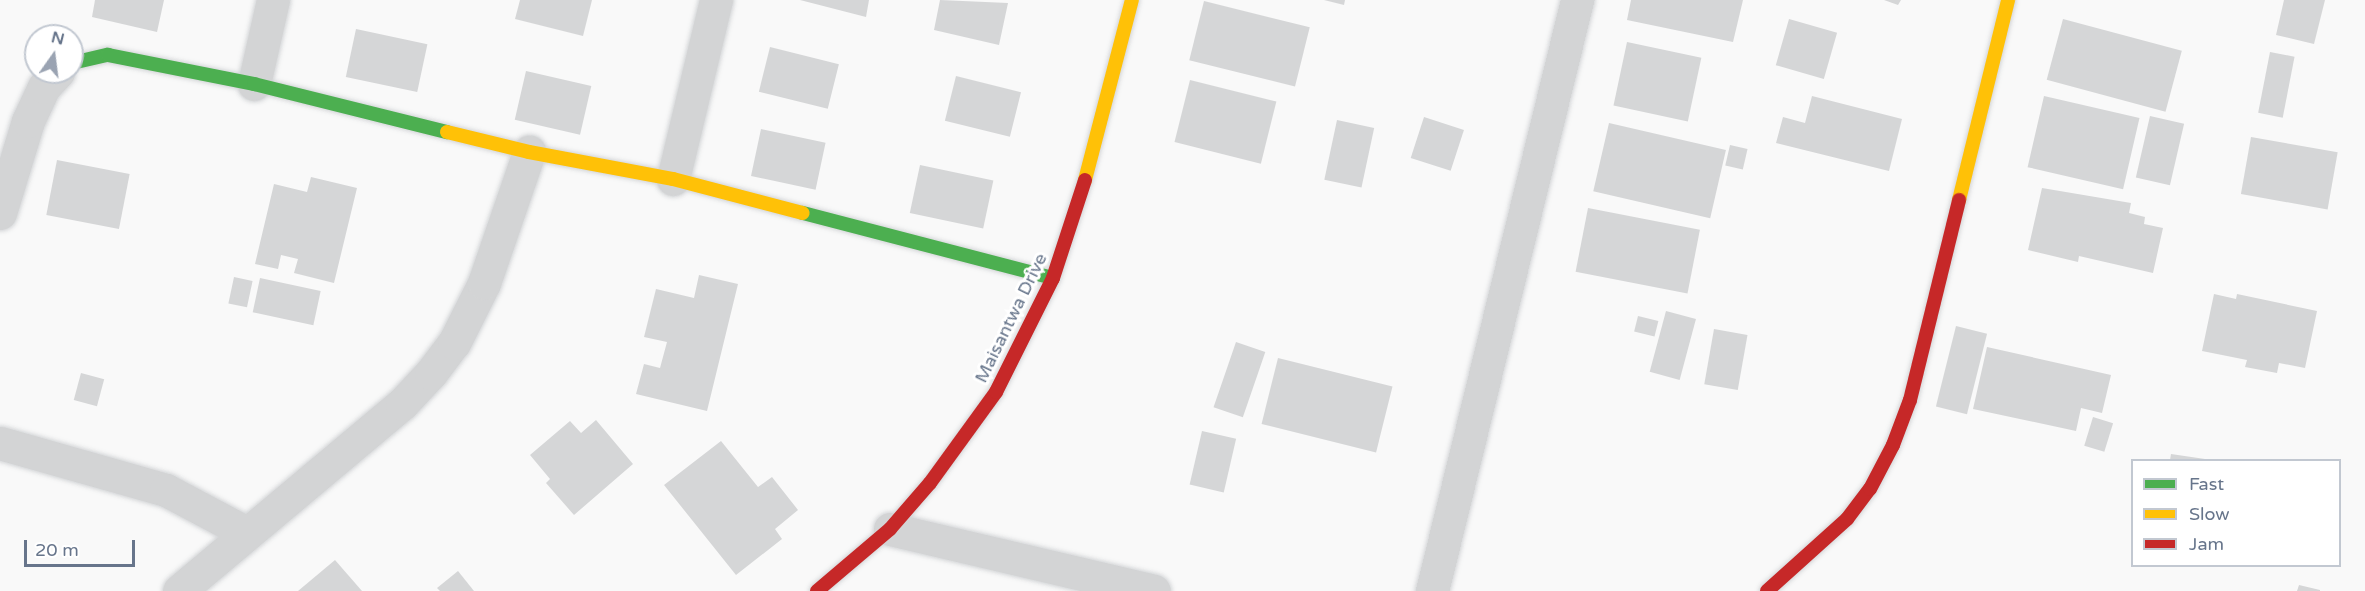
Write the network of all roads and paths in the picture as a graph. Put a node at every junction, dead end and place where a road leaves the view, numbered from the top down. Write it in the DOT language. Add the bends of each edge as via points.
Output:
graph roads {
  1 [pos="273,0"];
  2 [pos="716,0"];
  3 [pos="1132,0"];
  4 [pos="1577,0"];
  5 [pos="2008,0"];
  6 [pos="84,58"];
  7 [pos="47,84"];
  8 [pos="254,84"];
  9 [pos="529,152"];
  10 [pos="673,179"];
  11 [pos="0,213"];
  12 [pos="1053,279"];
  13 [pos="0,444"];
  14 [pos="890,529"];
  15 [pos="245,532"];
  16 [pos="179,591"];
  17 [pos="817,591"];
  18 [pos="1154,591"];
  19 [pos="1432,591"];
  20 [pos="1767,591"];
  1 -- 8 [label="street"];
  2 -- 10 [label="street"];
  3 -- 12 [label="street, Maisantwa Drive" via="1078,207"];
  4 -- 19 [label="street"];
  5 -- 20 [label="street" via="1910,400 1893,445 1870,489 1847,519"];
  6 -- 8 [label="street" via="108,55"];
  7 -- 11 [label="street" via="28,121"];
  8 -- 9 [label="street"];
  9 -- 10 [label="street"];
  9 -- 15 [label="street" via="484,283 454,343 402,404"];
  10 -- 12 [label="street"];
  12 -- 14 [label="street, Maisantwa Drive" via="996,392 930,483"];
  13 -- 15 [label="street" via="166,490"];
  14 -- 17 [label="street, Maisantwa Drive"];
  14 -- 18 [label="street"];
  15 -- 16 [label="street"];
}
